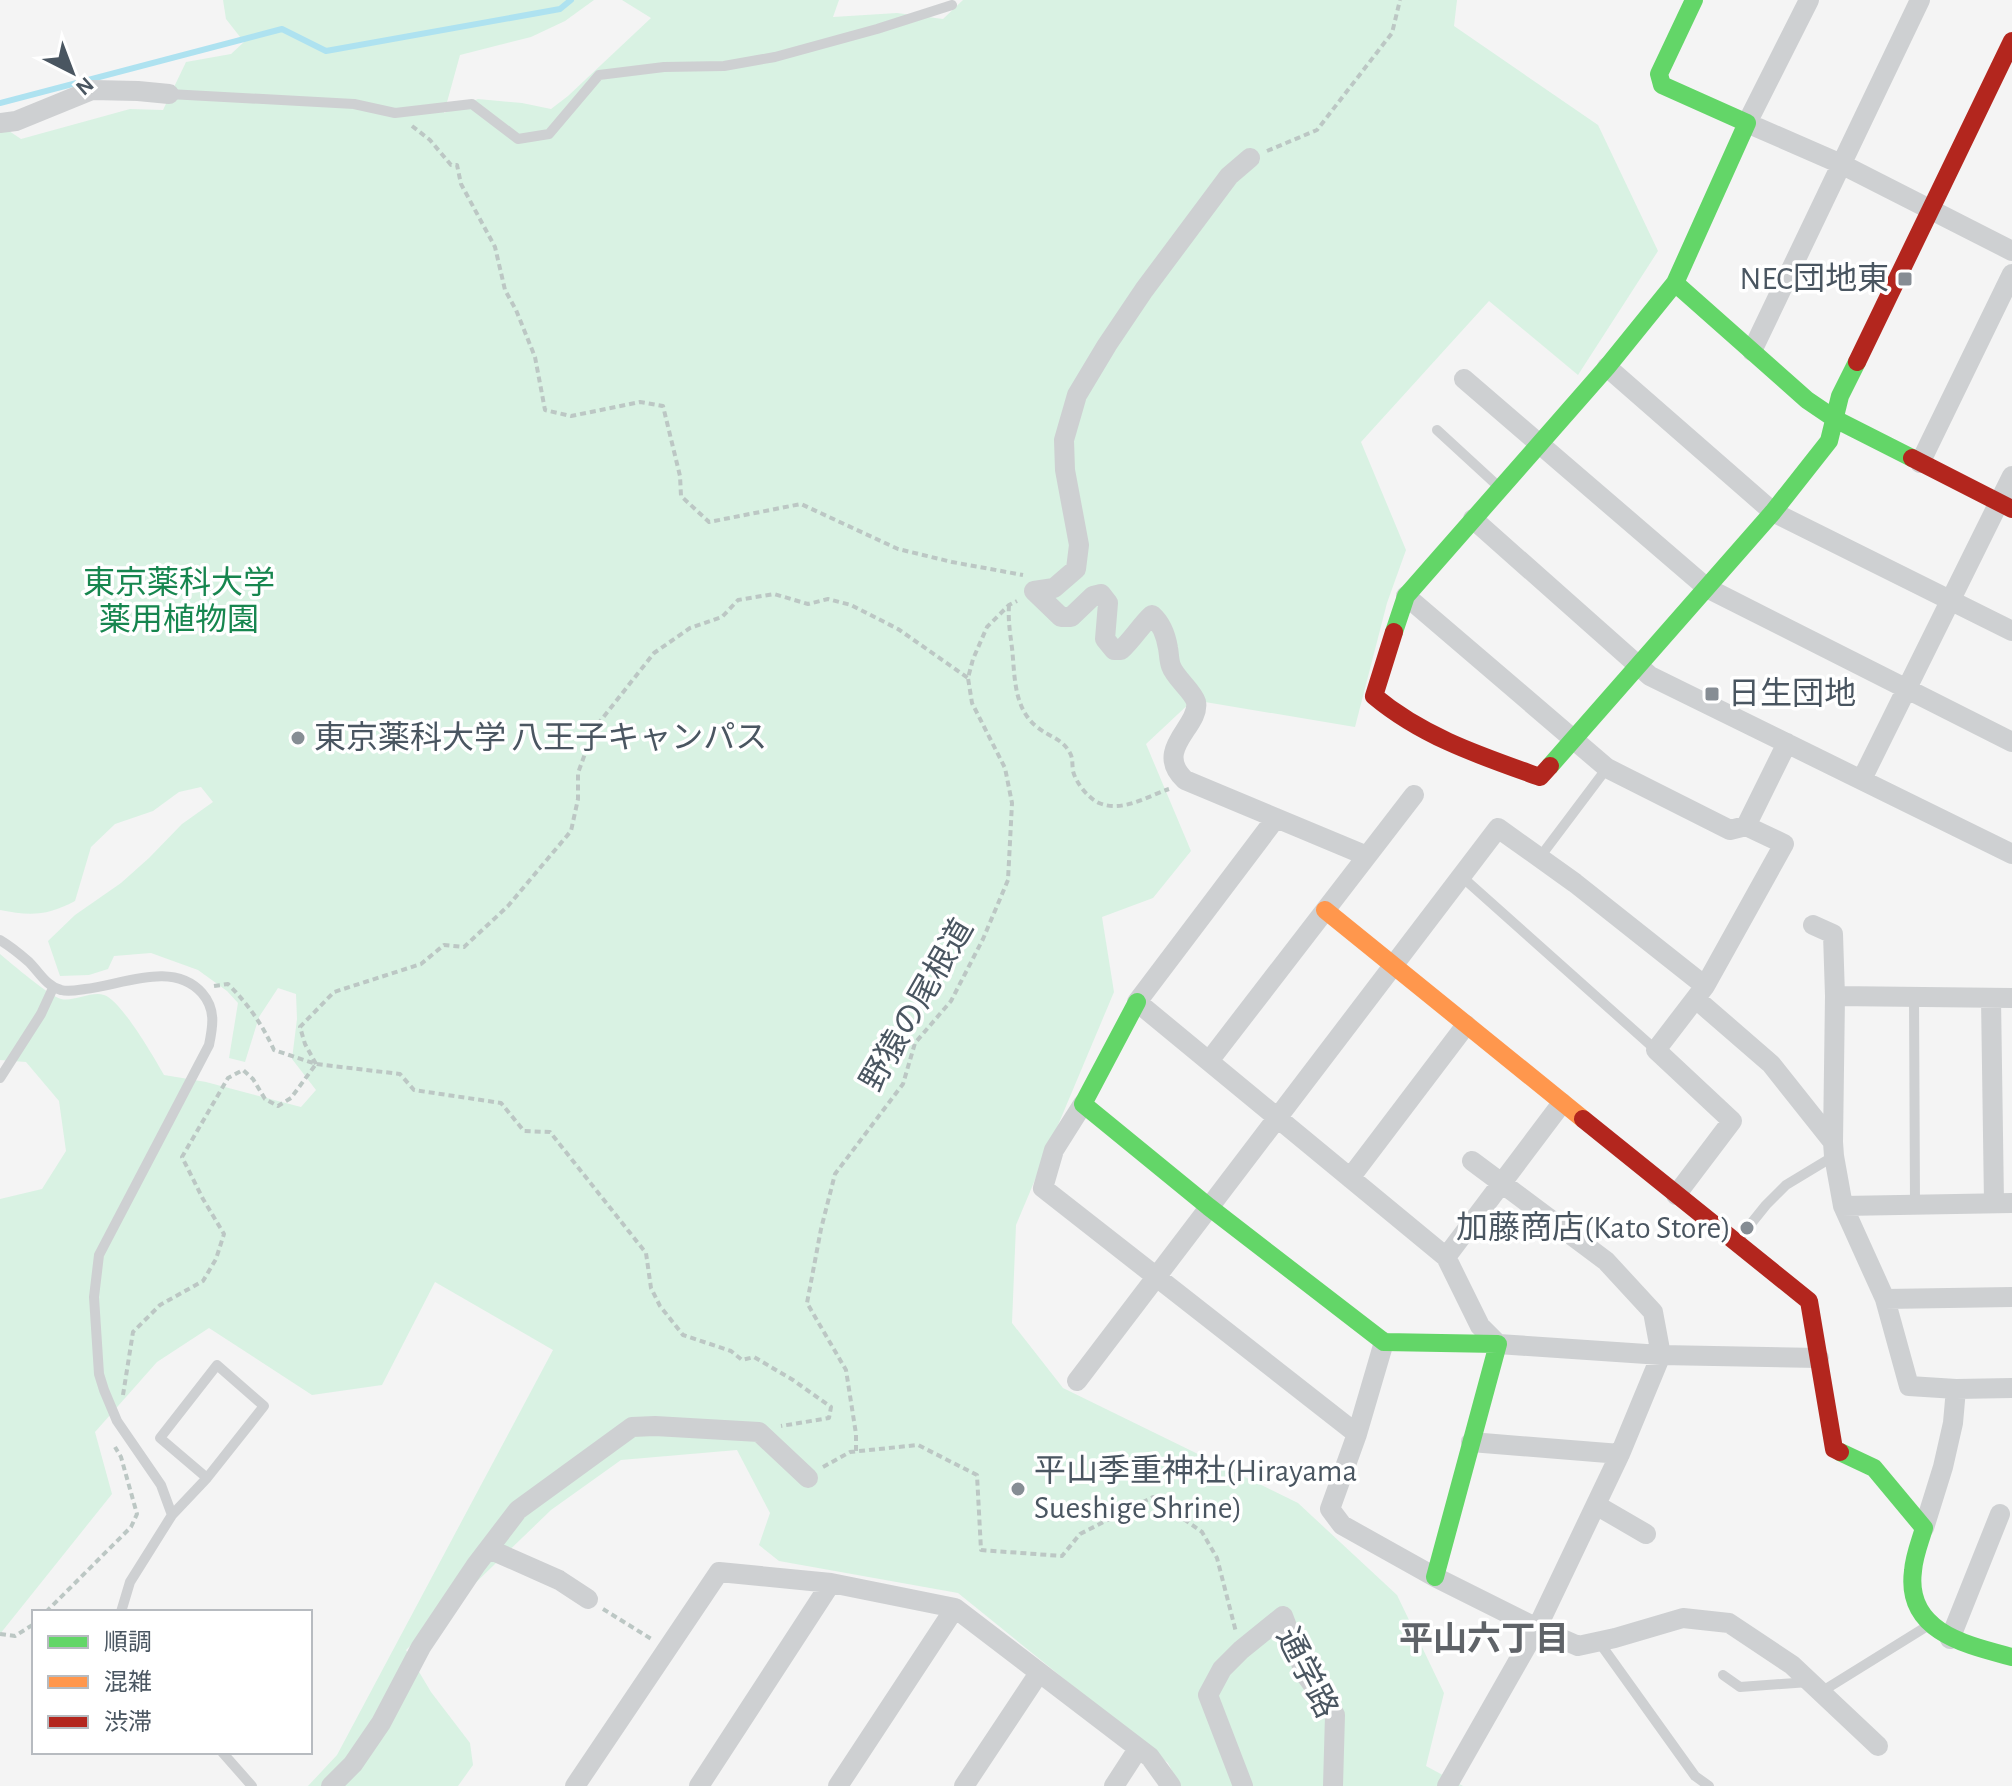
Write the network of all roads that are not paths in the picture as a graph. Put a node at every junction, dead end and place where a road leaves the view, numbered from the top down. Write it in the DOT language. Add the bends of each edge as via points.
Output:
graph roads {
  1 [pos="1694,0"];
  2 [pos="1809,0"];
  3 [pos="1920,0"];
  4 [pos="952,5"];
  5 [pos="2012,41"];
  6 [pos="169,94"];
  7 [pos="0,123"];
  8 [pos="1747,123"];
  9 [pos="1250,158"];
  10 [pos="1841,164"];
  11 [pos="1930,209"];
  12 [pos="2012,251"];
  13 [pos="2012,274"];
  14 [pos="1675,283"];
  15 [pos="1752,351"];
  16 [pos="1607,367"];
  17 [pos="1464,379"];
  18 [pos="1835,419"];
  19 [pos="1437,430"];
  20 [pos="1539,444"];
  21 [pos="1920,463"];
  22 [pos="2012,476"];
  23 [pos="1500,488"];
  24 [pos="2006,506"];
  25 [pos="1773,512"];
  26 [pos="1473,519"];
  27 [pos="1707,588"];
  28 [pos="1406,596"];
  29 [pos="1950,600"];
  30 [pos="2012,631"];
  31 [pos="1639,665"];
  32 [pos="1905,690"];
  33 [pos="1572,739"];
  34 [pos="2012,742"];
  35 [pos="1787,743"];
  36 [pos="1607,768"];
  37 [pos="1862,779"];
  38 [pos="1414,795"];
  39 [pos="1276,818"];
  40 [pos="1746,826"];
  41 [pos="2012,854"];
  42 [pos="1367,856"];
  43 [pos="1540,857"];
  44 [pos="1461,876"];
  45 [pos="1325,910"];
  46 [pos="1813,925"];
  47 [pos="0,940"];
  48 [pos="1393,966"];
  49 [pos="53,988"];
  50 [pos="1701,993"];
  51 [pos="1835,996"];
  52 [pos="1914,997"];
  53 [pos="2002,998"];
  54 [pos="1137,1002"];
  55 [pos="1466,1025"];
  56 [pos="1656,1050"];
  57 [pos="1209,1061"];
  58 [pos="0,1078"];
  59 [pos="1562,1103"];
  60 [pos="1083,1104"];
  61 [pos="1277,1118"];
  62 [pos="1834,1149"];
  63 [pos="1472,1161"];
  64 [pos="1350,1178"];
  65 [pos="1501,1183"];
  66 [pos="1676,1195"];
  67 [pos="2003,1203"];
  68 [pos="1915,1204"];
  69 [pos="1843,1206"];
  70 [pos="1209,1207"];
  71 [pos="1737,1242"];
  72 [pos="1446,1257"];
  73 [pos="1157,1276"];
  74 [pos="2012,1297"];
  75 [pos="1885,1299"];
  76 [pos="1384,1342"];
  77 [pos="1498,1344"];
  78 [pos="1661,1355"];
  79 [pos="1819,1358"];
  80 [pos="1077,1381"];
  81 [pos="2012,1388"];
  82 [pos="1956,1389"];
  83 [pos="1357,1434"];
  84 [pos="1471,1442"];
  85 [pos="1620,1454"];
  86 [pos="207,1478"];
  87 [pos="808,1478"];
  88 [pos="1596,1505"];
  89 [pos="2000,1514"];
  90 [pos="172,1515"];
  91 [pos="1924,1528"];
  92 [pos="1646,1534"];
  93 [pos="489,1549"];
  94 [pos="1435,1577"];
  95 [pos="831,1583"];
  96 [pos="588,1599"];
  97 [pos="955,1608"];
  98 [pos="122,1610"];
  99 [pos="1931,1624"];
  100 [pos="1537,1628"];
  101 [pos="1950,1639"];
  102 [pos="1599,1641"];
  103 [pos="2012,1657"];
  104 [pos="1039,1673"];
  105 [pos="1723,1675"];
  106 [pos="1815,1687"];
  107 [pos="1878,1746"];
  108 [pos="1138,1749"];
  109 [pos="224,1754"];
  110 [pos="1450,1781"];
  111 [pos="252,1786"];
  112 [pos="331,1786"];
  113 [pos="575,1786"];
  114 [pos="699,1786"];
  115 [pos="838,1786"];
  116 [pos="964,1786"];
  117 [pos="1114,1786"];
  118 [pos="1171,1786"];
  119 [pos="1243,1786"];
  120 [pos="1333,1786"];
  121 [pos="1709,1786"];
  1 -- 8 [label="street" via="1659,74 1662,85"];
  2 -- 8 [label="street"];
  3 -- 10 [label="street"];
  4 -- 6 [label="lane" via="775,57 599,75 549,134 518,139 472,104 395,113 354,104"];
  5 -- 11 [label="street"];
  6 -- 7 [label="street" via="92,90"];
  8 -- 10 [label="street"];
  8 -- 14 [label="street"];
  9 -- 39 [label="street" via="1229,176 1144,290 1077,395 1064,440 1079,545 1076,569 1054,588 1034,591 1061,617 1071,617 1101,594 1108,603 1105,639 1114,650 1134,639 1152,615 1159,621 1171,666 1196,701 1175,748 1176,772"];
  10 -- 11 [label="street"];
  10 -- 15 [label="street"];
  11 -- 12 [label="street"];
  11 -- 18 [label="street" via="1840,396"];
  13 -- 21 [label="street"];
  14 -- 15 [label="street"];
  14 -- 16 [label="street"];
  15 -- 18 [label="street"];
  16 -- 20 [label="street"];
  16 -- 25 [label="street"];
  17 -- 20 [label="street"];
  18 -- 21 [label="street"];
  18 -- 25 [label="street" via="1829,441"];
  19 -- 23 [label="lane"];
  20 -- 23 [label="street"];
  20 -- 27 [label="street"];
  21 -- 24 [label="street"];
  22 -- 24 [label="street"];
  23 -- 26 [label="street"];
  24 -- 29 [label="street"];
  25 -- 27 [label="street"];
  25 -- 29 [label="street"];
  26 -- 28 [label="street"];
  26 -- 31 [label="street"];
  27 -- 31 [label="street"];
  27 -- 32 [label="street"];
  28 -- 33 [label="street"];
  28 -- 33 [label="street" via="1374,696 1389,711 1444,742 1540,777"];
  29 -- 30 [label="street"];
  29 -- 32 [label="street"];
  31 -- 33 [label="street"];
  31 -- 35 [label="street" via="1650,676"];
  32 -- 34 [label="street"];
  32 -- 37 [label="street"];
  33 -- 36 [label="street"];
  35 -- 37 [label="street"];
  35 -- 40 [label="street"];
  36 -- 40 [label="street" via="1730,830"];
  36 -- 43 [label="lane"];
  37 -- 41 [label="street"];
  38 -- 42 [label="street"];
  39 -- 42 [label="street"];
  39 -- 54 [label="street"];
  40 -- 50 [label="street" via="1784,844"];
  42 -- 45 [label="street"];
  43 -- 44 [label="street" via="1498,828"];
  43 -- 50 [label="street"];
  44 -- 48 [label="street"];
  44 -- 56 [label="lane"];
  45 -- 48 [label="street"];
  45 -- 57 [label="street"];
  46 -- 51 [label="street" via="1833,934"];
  47 -- 49 [label="lane"];
  48 -- 55 [label="street"];
  48 -- 61 [label="street"];
  49 -- 58 [label="lane"];
  49 -- 90 [label="lane" via="76,990 162,975 181,978 209,1001 214,1023 209,1045 99,1255 94,1297 99,1374 117,1421 161,1485"];
  50 -- 56 [label="street"];
  50 -- 62 [label="street" via="1771,1064"];
  51 -- 52 [label="street"];
  51 -- 62 [label="street"];
  52 -- 53 [label="street"];
  52 -- 68 [label="lane"];
  53 -- 67 [label="street"];
  54 -- 57 [label="street"];
  54 -- 60 [label="street"];
  55 -- 59 [label="street"];
  55 -- 64 [label="street"];
  56 -- 66 [label="street" via="1732,1121"];
  57 -- 61 [label="street"];
  59 -- 65 [label="street"];
  59 -- 66 [label="street"];
  60 -- 70 [label="street"];
  60 -- 73 [label="street" via="1054,1150 1043,1188"];
  61 -- 64 [label="street"];
  61 -- 70 [label="street"];
  62 -- 69 [label="street"];
  62 -- 71 [label="lane" via="1786,1185"];
  63 -- 65 [label="street"];
  64 -- 72 [label="street"];
  65 -- 72 [label="street"];
  65 -- 78 [label="street" via="1606,1261 1653,1312"];
  66 -- 71 [label="street"];
  67 -- 68 [label="street"];
  68 -- 69 [label="street"];
  69 -- 75 [label="street"];
  70 -- 73 [label="street"];
  70 -- 76 [label="street"];
  71 -- 79 [label="street" via="1809,1301"];
  72 -- 77 [label="street" via="1480,1326"];
  73 -- 80 [label="street"];
  73 -- 83 [label="street"];
  74 -- 75 [label="street"];
  75 -- 82 [label="street" via="1909,1386"];
  76 -- 77 [label="street"];
  76 -- 83 [label="street"];
  77 -- 78 [label="street"];
  77 -- 84 [label="street"];
  78 -- 79 [label="street"];
  78 -- 85 [label="street"];
  79 -- 91 [label="street" via="1834,1449 1874,1468"];
  81 -- 82 [label="street"];
  82 -- 91 [label="street" via="1943,1467"];
  83 -- 94 [label="street" via="1330,1509 1342,1525"];
  84 -- 85 [label="street"];
  84 -- 94 [label="street"];
  85 -- 88 [label="street"];
  86 -- 86 [label="lane" via="264,1406 217,1365 160,1438"];
  86 -- 90 [label="lane"];
  87 -- 93 [label="street" via="759,1432 632,1427 518,1510"];
  88 -- 92 [label="street"];
  88 -- 100 [label="street"];
  89 -- 101 [label="street"];
  90 -- 98 [label="lane" via="130,1582"];
  91 -- 99 [label="street" via="1912,1573 1913,1592 1921,1616"];
  93 -- 96 [label="street"];
  93 -- 112 [label="street" via="421,1647 381,1723"];
  94 -- 100 [label="street"];
  95 -- 97 [label="street"];
  95 -- 113 [label="street" via="719,1572"];
  95 -- 114 [label="street"];
  97 -- 104 [label="street"];
  97 -- 115 [label="street"];
  99 -- 101 [label="street"];
  99 -- 106 [label="lane"];
  100 -- 102 [label="street" via="1578,1646"];
  100 -- 110 [label="street"];
  101 -- 103 [label="street"];
  102 -- 106 [label="street" via="1683,1618 1729,1623"];
  102 -- 121 [label="lane" via="1695,1776"];
  104 -- 108 [label="street"];
  104 -- 116 [label="street"];
  105 -- 106 [label="lane" via="1740,1687"];
  106 -- 107 [label="street"];
  108 -- 117 [label="street"];
  108 -- 118 [label="street"];
  109 -- 111 [label="lane"];
  119 -- 120 [label="street, 通学路" via="1208,1695 1222,1669 1283,1616 1305,1674 1335,1715"];
}
